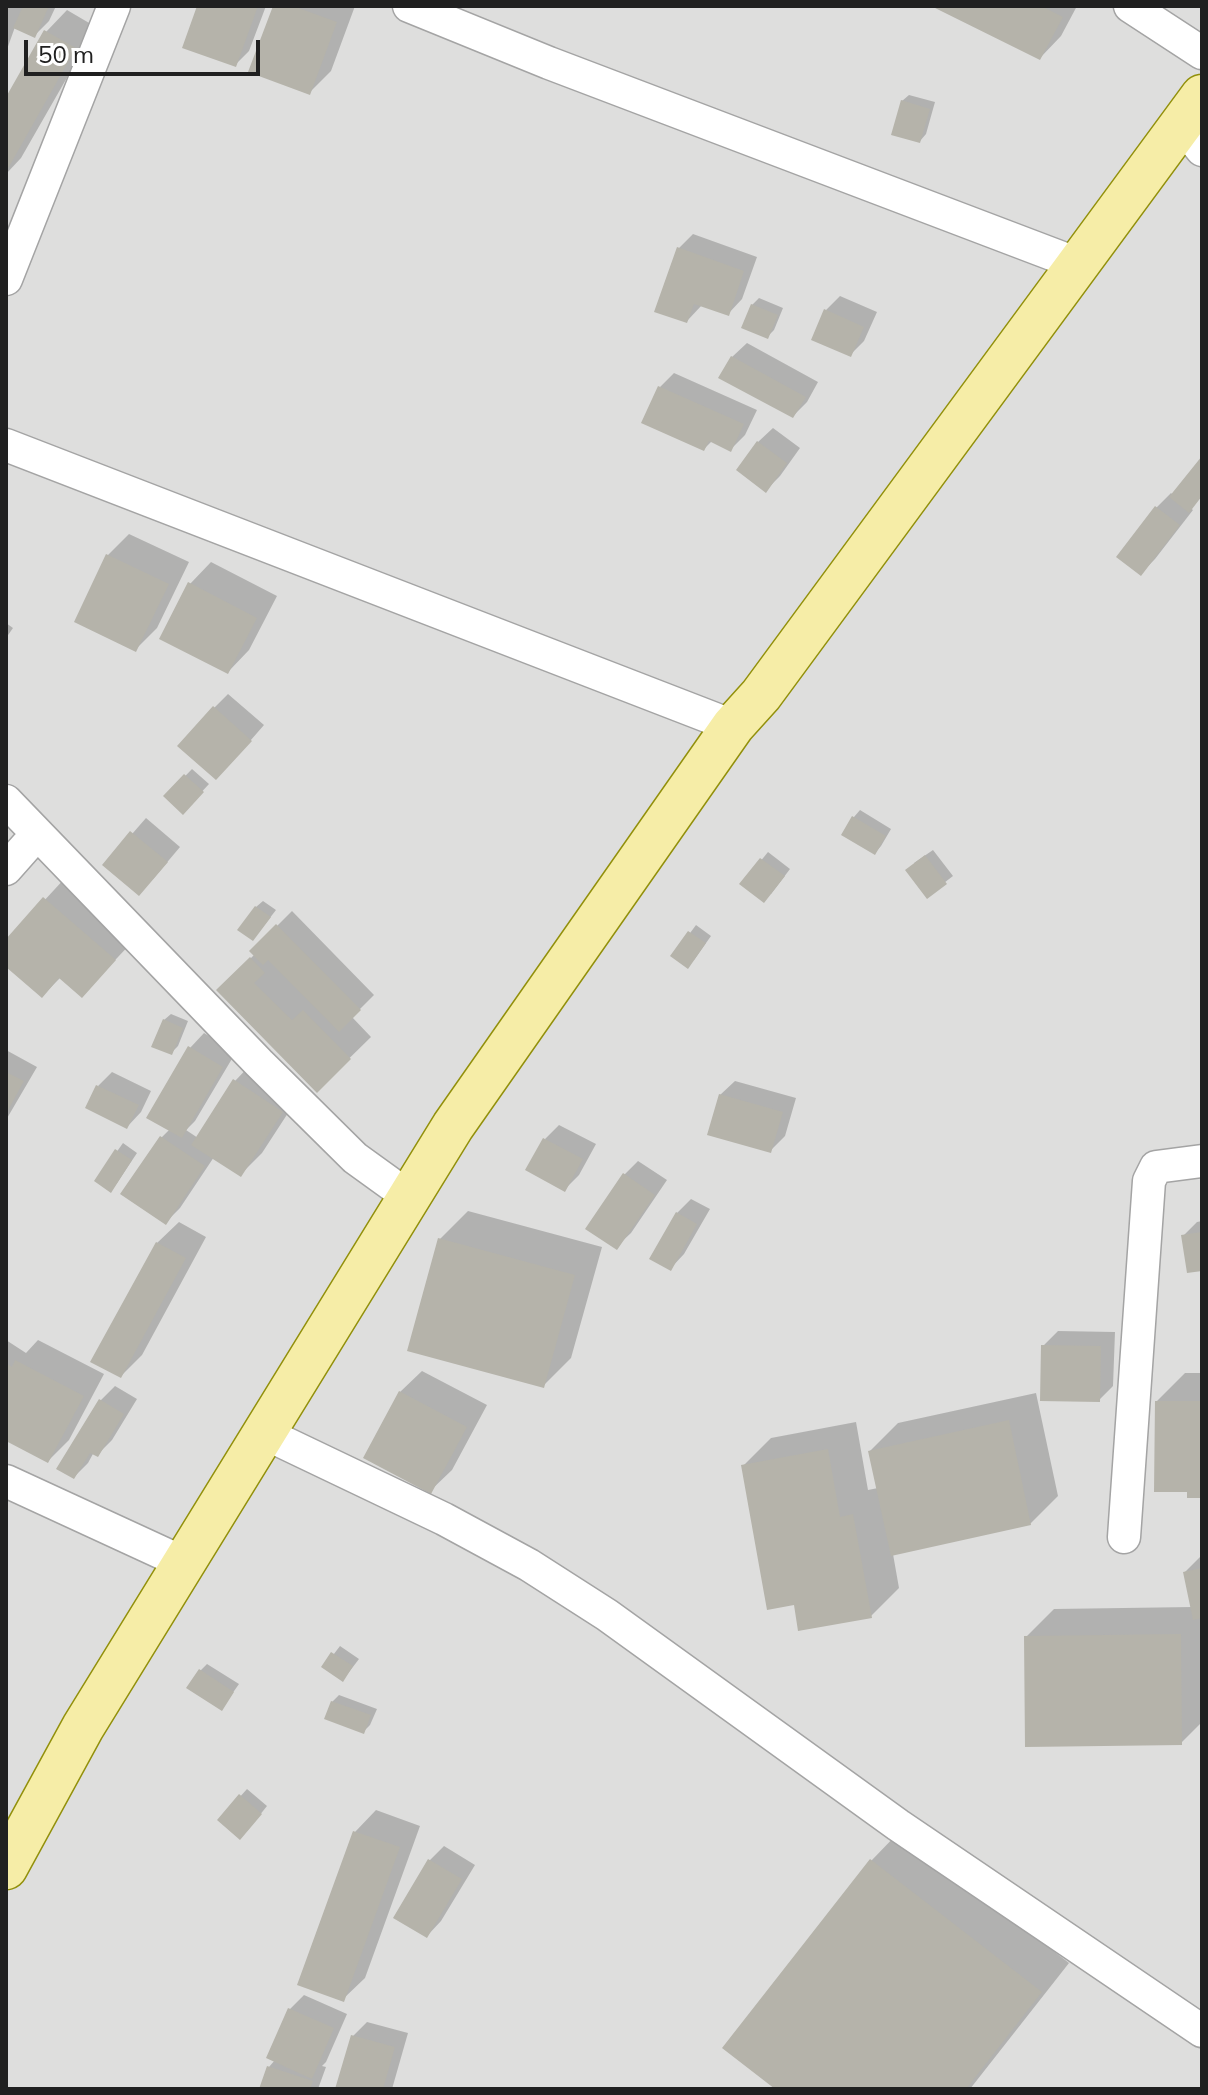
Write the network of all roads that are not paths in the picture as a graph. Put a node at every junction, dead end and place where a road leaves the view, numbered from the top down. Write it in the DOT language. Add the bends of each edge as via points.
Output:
graph roads {
  1 [pos="114,6"];
  2 [pos="409,6"];
  3 [pos="1130,6"];
  4 [pos="1202,53"];
  5 [pos="1195,123"];
  6 [pos="1078,264"];
  7 [pos="6,279"];
  8 [pos="6,445"];
  9 [pos="733,726"];
  10 [pos="6,801"];
  11 [pos="37,834"];
  12 [pos="6,869"];
  13 [pos="1202,1161"];
  14 [pos="409,1197"];
  15 [pos="264,1433"];
  16 [pos="6,1481"];
  17 [pos="1124,1537"];
  18 [pos="184,1563"];
  19 [pos="6,1868"];
  20 [pos="1202,2031"];
  1 -- 7 [label="street"];
  2 -- 6 [label="street"];
  3 -- 4 [label="street"];
  5 -- 6 [label="main road"];
  6 -- 9 [label="main road"];
  8 -- 9 [label="street"];
  9 -- 14 [label="main road"];
  10 -- 11 [label="street"];
  11 -- 12 [label="street"];
  11 -- 14 [label="street" via="355,1158"];
  13 -- 17 [label="street" via="1156,1167 1149,1181"];
  14 -- 15 [label="main road"];
  15 -- 18 [label="main road"];
  15 -- 20 [label="street" via="444,1519 542,1573 898,1825"];
  16 -- 18 [label="street"];
  18 -- 19 [label="main road" via="83,1727"];
}
